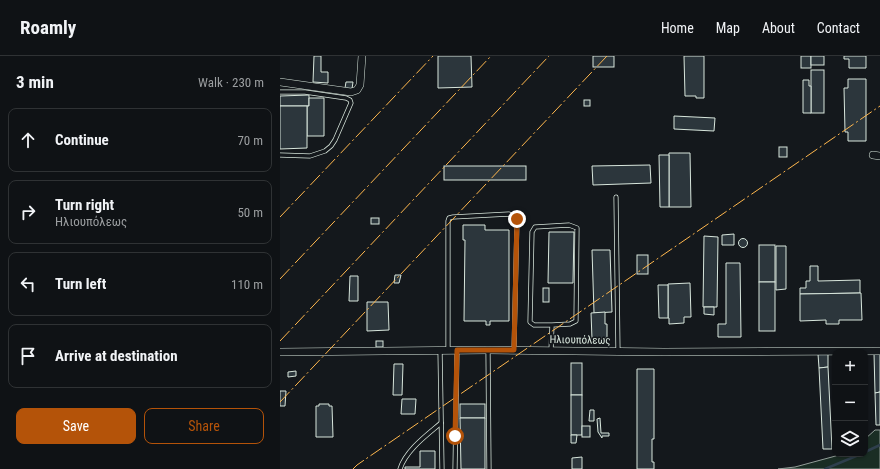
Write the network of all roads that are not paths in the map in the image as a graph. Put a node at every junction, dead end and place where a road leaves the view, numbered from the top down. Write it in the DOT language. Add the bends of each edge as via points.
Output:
graph roads {
  1 [pos="362,56"];
  2 [pos="280,82"];
  3 [pos="280,92"];
  4 [pos="280,156"];
  5 [pos="616,197"];
  6 [pos="552,325"];
  7 [pos="440,350"];
  8 [pos="448,350"];
  9 [pos="457,350"];
  10 [pos="488,350"];
  11 [pos="514,350"];
  12 [pos="551,351"];
  13 [pos="880,351"];
  14 [pos="280,352"];
  15 [pos="618,352"];
  16 [pos="441,423"];
  17 [pos="400,469"];
  18 [pos="442,469"];
  19 [pos="456,469"];
  20 [pos="489,469"];
  1 -- 2 [label="street" via="360,85 357,90 350,92"];
  3 -- 4 [label="lane" via="323,94 346,98 351,102 335,140 325,151 310,156"];
  5 -- 15 [label="lane"];
  6 -- 6 [label="lane" via="534,325 530,322 532,232 535,227 569,225 577,228 576,321"];
  6 -- 12 [label="lane"];
  7 -- 8 [label="street, Ηλιουπόλεως"];
  7 -- 14 [label="street, Ηλιουπόλεως"];
  7 -- 16 [label="lane"];
  8 -- 9 [label="street, Ηλιουπόλεως"];
  8 -- 11 [label="lane" via="448,221 453,217 509,214 517,219"];
  9 -- 10 [label="street, Ηλιουπόλεως"];
  9 -- 19 [label="lane"];
  10 -- 11 [label="street, Ηλιουπόλεως"];
  10 -- 20 [label="lane"];
  11 -- 12 [label="street, Ηλιουπόλεως"];
  12 -- 15 [label="street, Ηλιουπόλεως"];
  13 -- 15 [label="street, Ηλιουπόλεως"];
  16 -- 17 [label="lane" via="416,446"];
  16 -- 18 [label="lane"];
}
